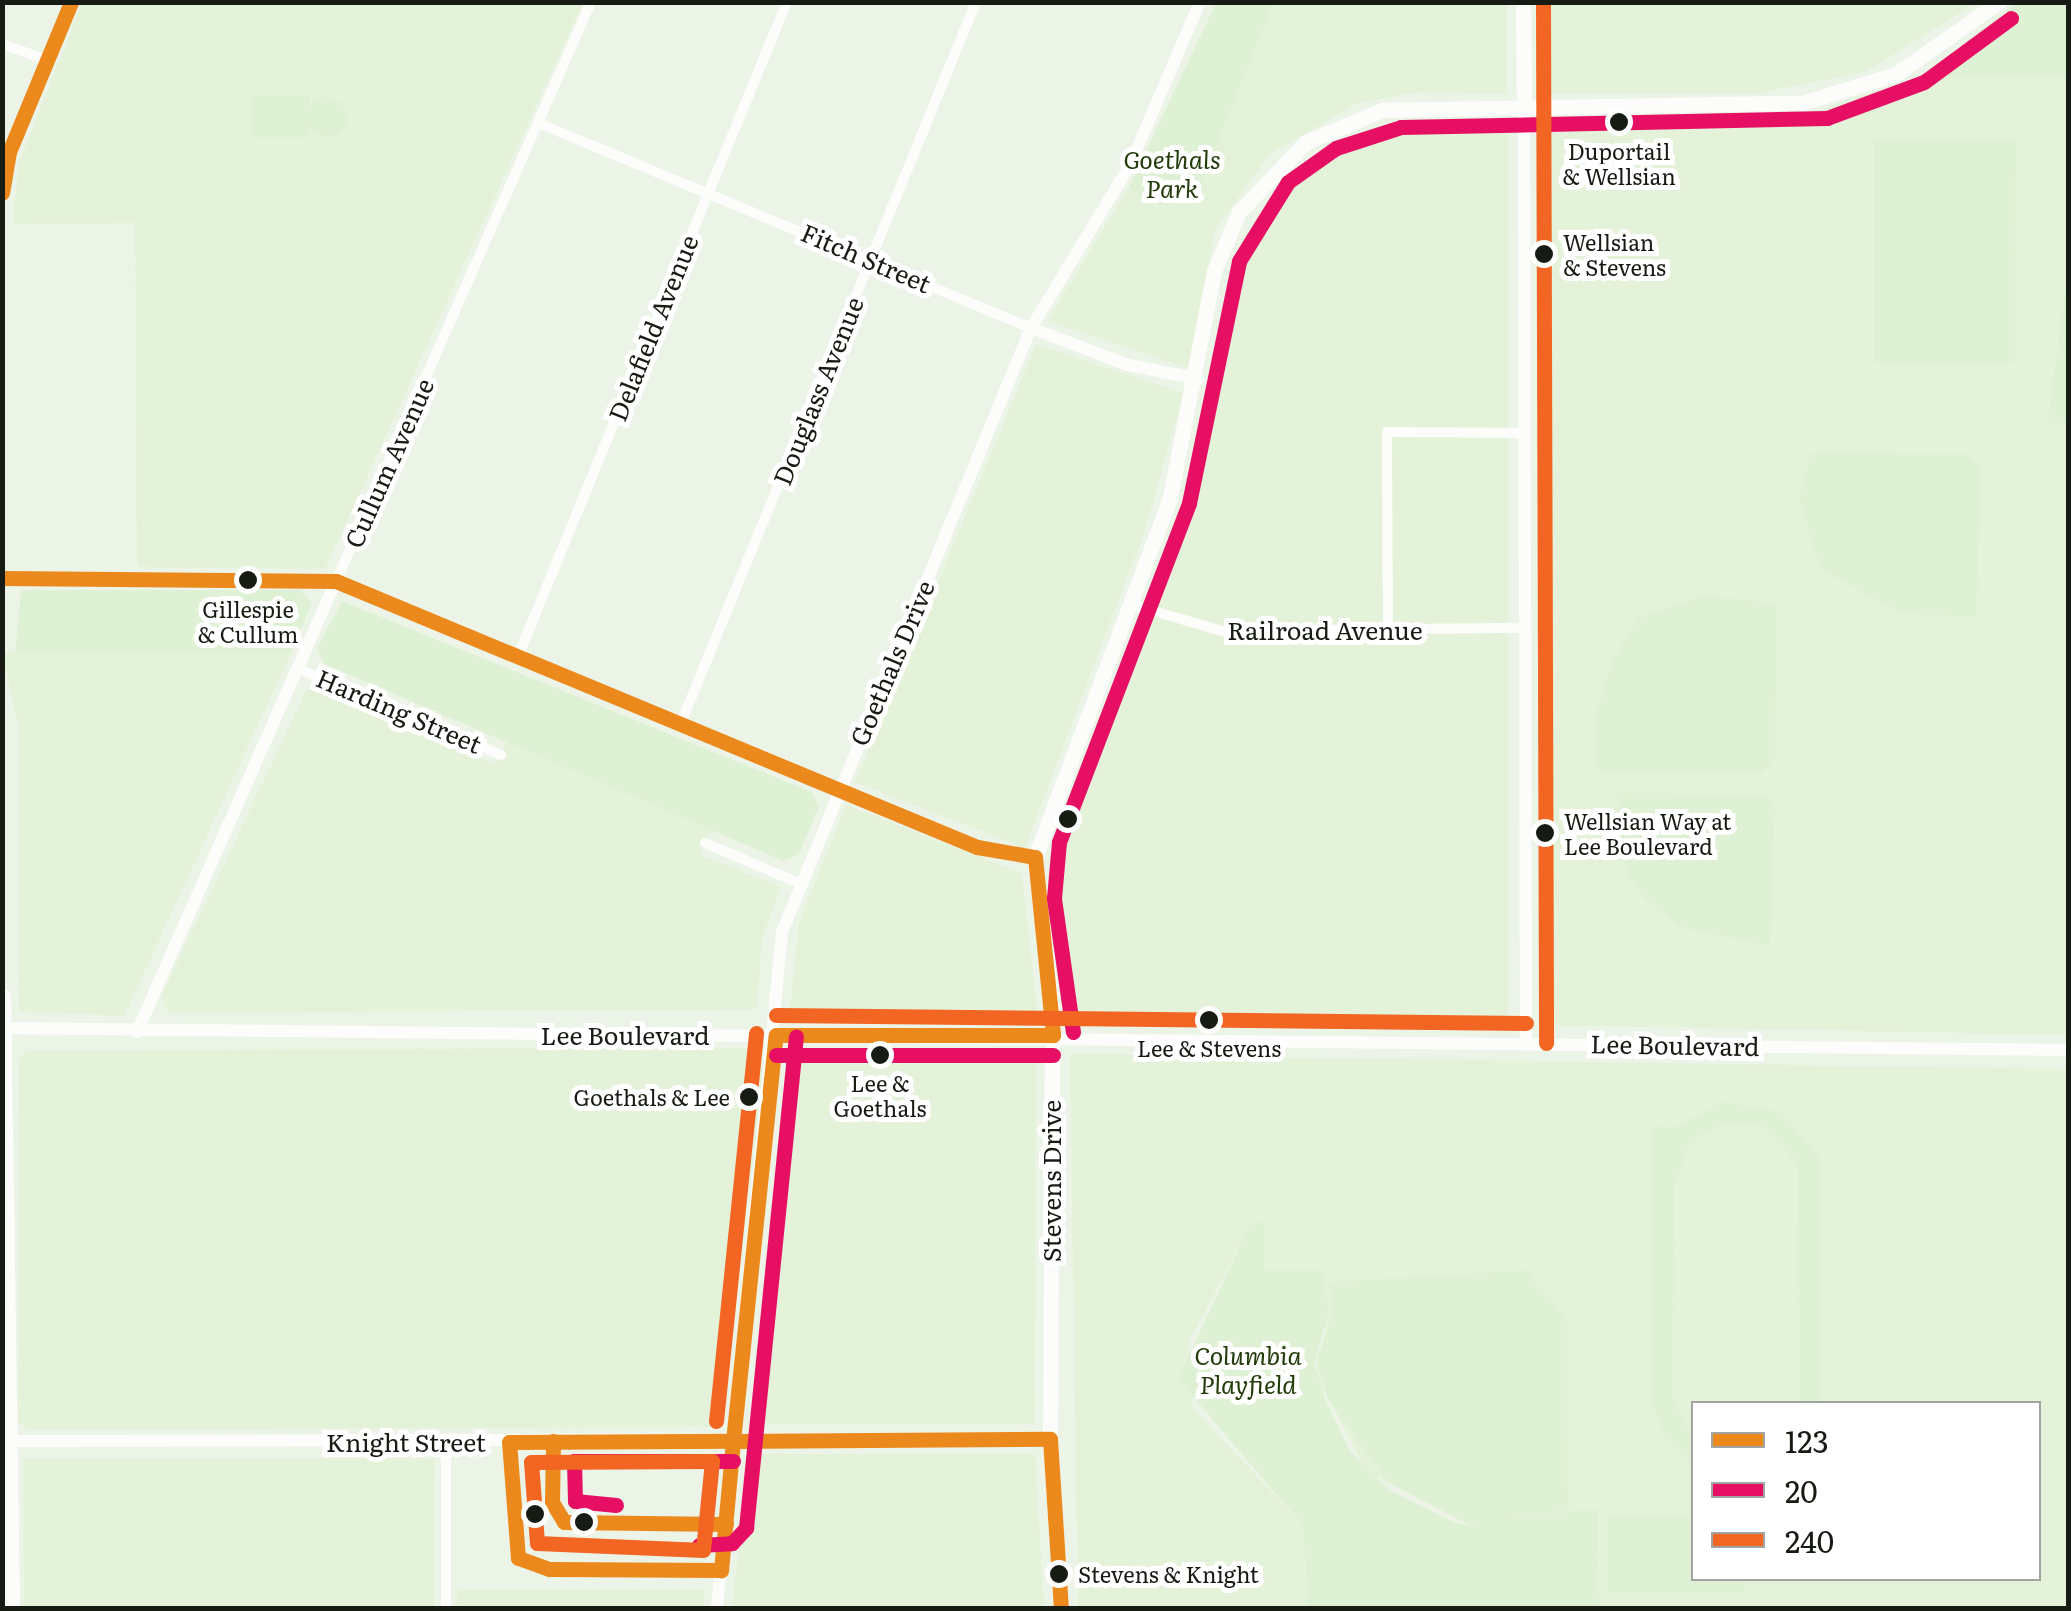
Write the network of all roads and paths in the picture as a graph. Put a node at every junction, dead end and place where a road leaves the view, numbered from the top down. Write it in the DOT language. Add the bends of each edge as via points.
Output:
graph roads {
  1 [pos="71,2"];
  2 [pos="591,2"];
  3 [pos="787,2"];
  4 [pos="976,2"];
  5 [pos="1200,2"];
  6 [pos="1522,2"];
  7 [pos="1999,2"];
  8 [pos="2,44"];
  9 [pos="47,60"];
  10 [pos="1524,105"];
  11 [pos="538,123"];
  12 [pos="709,192"];
  13 [pos="2,196"];
  14 [pos="871,260"];
  15 [pos="1031,328"];
  16 [pos="1199,379"];
  17 [pos="1525,433"];
  18 [pos="2,578"];
  19 [pos="336,581"];
  20 [pos="1130,604"];
  21 [pos="1524,628"];
  22 [pos="1388,630"];
  23 [pos="519,654"];
  24 [pos="296,668"];
  25 [pos="681,723"];
  26 [pos="500,755"];
  27 [pos="840,788"];
  28 [pos="706,843"];
  29 [pos="1035,858"];
  30 [pos="800,883"];
  31 [pos="2,998"];
  32 [pos="136,1032"];
  33 [pos="7,1033"];
  34 [pos="776,1035"];
  35 [pos="1053,1035"];
  36 [pos="1526,1043"];
  37 [pos="2068,1050"];
  38 [pos="1050,1439"];
  39 [pos="4,1441"];
  40 [pos="734,1441"];
  41 [pos="446,1442"];
  42 [pos="3,1570"];
  43 [pos="10,1608"];
  44 [pos="446,1608"];
  45 [pos="717,1608"];
  46 [pos="1061,1608"];
  1 -- 9 [label="street"];
  2 -- 11 [label="street, Cullum Avenue"];
  3 -- 12 [label="street, Delafield Avenue"];
  4 -- 14 [label="street, Douglass Avenue"];
  5 -- 15 [label="street, Goethals Drive" via="1130,165"];
  6 -- 10 [label="main road"];
  7 -- 10 [label="main road, Stevens Drive" via="1914,65 1822,99"];
  8 -- 9 [label="street"];
  9 -- 13 [label="street" via="9,152"];
  10 -- 16 [label="main road, Stevens Drive" via="1382,110 1289,154 1228,232"];
  10 -- 17 [label="street"];
  11 -- 12 [label="street, Fitch Street"];
  11 -- 19 [label="street, Cullum Avenue"];
  12 -- 14 [label="street, Fitch Street"];
  12 -- 23 [label="street, Delafield Avenue"];
  14 -- 15 [label="street, Fitch Street"];
  14 -- 25 [label="street, Douglass Avenue"];
  15 -- 16 [label="street, Fitch Street" via="1128,365"];
  15 -- 27 [label="street, Goethals Drive"];
  16 -- 20 [label="main road, Stevens Drive"];
  17 -- 21 [label="street"];
  17 -- 22 [label="street" via="1386,432"];
  18 -- 19 [label="street"];
  19 -- 23 [label="street"];
  19 -- 24 [label="street, Cullum Avenue"];
  20 -- 22 [label="street, Railroad Avenue" via="1222,631"];
  20 -- 29 [label="main road, Stevens Drive"];
  21 -- 22 [label="street, Railroad Avenue"];
  21 -- 36 [label="street"];
  23 -- 25 [label="street"];
  24 -- 26 [label="street, Harding Street"];
  24 -- 32 [label="street, Cullum Avenue"];
  25 -- 27 [label="street"];
  27 -- 29 [label="street" via="977,847"];
  27 -- 30 [label="street, Goethals Drive"];
  28 -- 30 [label="street"];
  29 -- 35 [label="main road, Stevens Drive"];
  30 -- 34 [label="street, Goethals Drive" via="779,945"];
  31 -- 33 [label="main road"];
  32 -- 33 [label="street, Lee Boulevard"];
  32 -- 34 [label="street, Lee Boulevard"];
  33 -- 39 [label="main road"];
  34 -- 35 [label="street, Lee Boulevard"];
  34 -- 40 [label="street, Goethals Drive"];
  35 -- 36 [label="street, Lee Boulevard"];
  35 -- 38 [label="main road, Stevens Drive"];
  36 -- 37 [label="street, Lee Boulevard"];
  38 -- 40 [label="street, Knight Street"];
  38 -- 46 [label="main road, Stevens Drive"];
  39 -- 41 [label="street, Knight Street"];
  39 -- 42 [label="main road"];
  40 -- 41 [label="street, Knight Street"];
  40 -- 45 [label="street, Goethals Drive"];
  41 -- 44 [label="street"];
  42 -- 43 [label="main road"];
}
